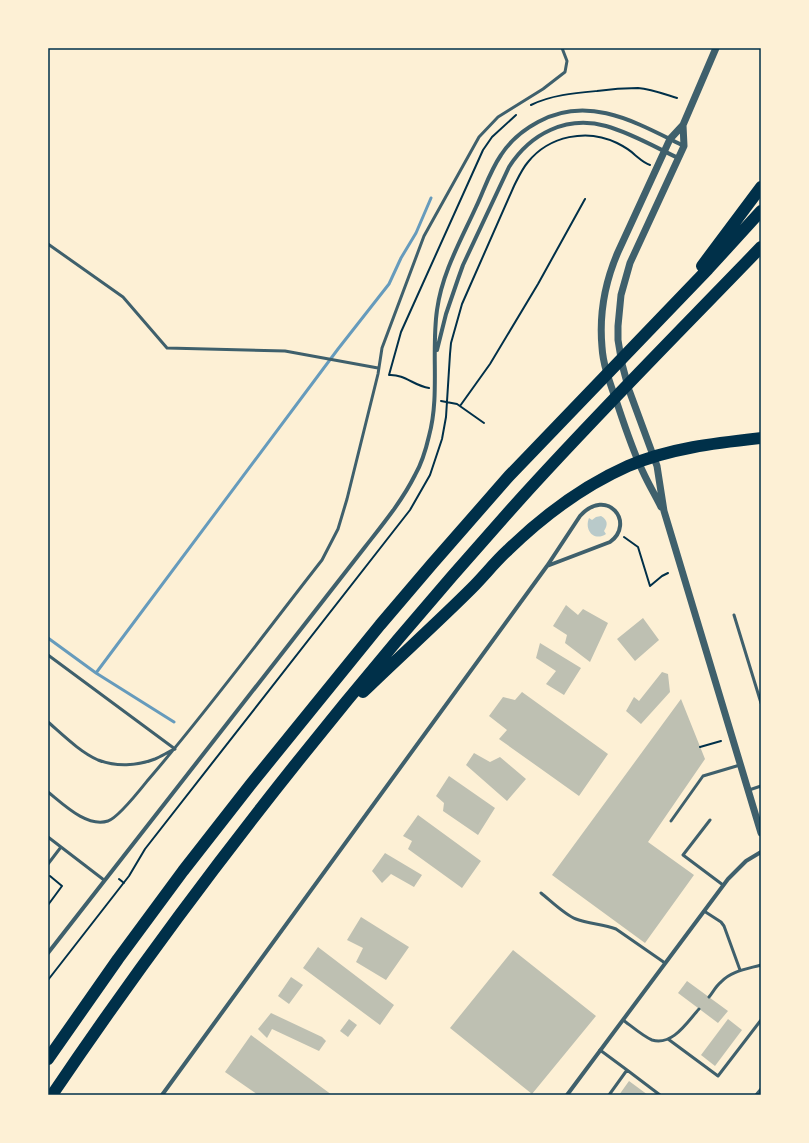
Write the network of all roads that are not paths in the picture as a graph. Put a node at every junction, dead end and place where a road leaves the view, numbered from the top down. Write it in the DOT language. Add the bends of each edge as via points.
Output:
graph roads {
  1 [pos="562,48"];
  2 [pos="716,48"];
  3 [pos="683,125"];
  4 [pos="670,139"];
  5 [pos="684,146"];
  6 [pos="664,152"];
  7 [pos="678,158"];
  8 [pos="761,187"];
  9 [pos="761,211"];
  10 [pos="48,244"];
  11 [pos="761,247"];
  12 [pos="672,305"];
  13 [pos="435,360"];
  14 [pos="378,368"];
  15 [pos="761,438"];
  16 [pos="739,441"];
  17 [pos="761,446"];
  18 [pos="664,511"];
  19 [pos="547,566"];
  20 [pos="734,615"];
  21 [pos="48,655"];
  22 [pos="761,703"];
  23 [pos="48,722"];
  24 [pos="324,729"];
  25 [pos="175,749"];
  26 [pos="740,765"];
  27 [pos="761,786"];
  28 [pos="748,790"];
  29 [pos="48,792"];
  30 [pos="710,820"];
  31 [pos="671,821"];
  32 [pos="761,833"];
  33 [pos="48,837"];
  34 [pos="61,847"];
  35 [pos="761,852"];
  36 [pos="48,864"];
  37 [pos="104,880"];
  38 [pos="723,885"];
  39 [pos="541,893"];
  40 [pos="704,910"];
  41 [pos="48,953"];
  42 [pos="665,963"];
  43 [pos="761,965"];
  44 [pos="740,970"];
  45 [pos="709,997"];
  46 [pos="699,1008"];
  47 [pos="623,1020"];
  48 [pos="761,1020"];
  49 [pos="668,1039"];
  50 [pos="600,1050"];
  51 [pos="48,1059"];
  52 [pos="627,1070"];
  53 [pos="761,1089"];
  54 [pos="52,1095"];
  55 [pos="162,1095"];
  56 [pos="567,1095"];
  57 [pos="609,1095"];
  58 [pos="660,1095"];
  59 [pos="756,1095"];
  1 -- 14 [label="lane" via="567,61 565,72 498,117 479,137 424,236 382,348"];
  2 -- 3 [label="street"];
  3 -- 4 [label="street"];
  3 -- 5 [label="street"];
  4 -- 5 [label="street"];
  4 -- 6 [label="street"];
  4 -- 13 [label="street" via="617,116 600,111 582,110 562,112 545,118 513,140 496,162 445,277 436,320"];
  5 -- 7 [label="street"];
  6 -- 7 [label="street"];
  6 -- 13 [label="street" via="615,129 590,123 555,128 538,136 523,148 509,167 463,265 446,314"];
  6 -- 18 [label="street" via="611,268 603,302 601,333 605,364 622,419 642,471"];
  7 -- 18 [label="street" via="630,263 621,295 618,326 623,370 657,466"];
  8 -- 12 [label="highway"];
  9 -- 12 [label="highway"];
  10 -- 14 [label="lane" via="123,297 167,348 285,351"];
  11 -- 24 [label="highway" via="524,495 458,569"];
  12 -- 51 [label="highway" via="509,476 317,701 152,912"];
  13 -- 37 [label="street" via="432,425 424,455 402,499"];
  14 -- 25 [label="lane" via="348,499 338,529 322,560"];
  15 -- 16 [label="highway"];
  16 -- 17 [label="highway"];
  16 -- 24 [label="highway" via="703,445 658,455 628,466 560,506 532,527"];
  18 -- 26 [label="street"];
  19 -- 19 [label="street" via="615,539 620,523 616,512 600,504 595,504 584,511"];
  19 -- 55 [label="street"];
  20 -- 22 [label="lane"];
  21 -- 25 [label="lane"];
  23 -- 25 [label="lane" via="83,751 98,760 112,764 140,764"];
  24 -- 54 [label="highway" via="203,883"];
  25 -- 29 [label="lane" via="122,811 109,821 96,822 77,815"];
  26 -- 28 [label="street"];
  26 -- 31 [label="lane" via="702,776"];
  27 -- 28 [label="lane"];
  28 -- 32 [label="street"];
  30 -- 38 [label="lane" via="683,855"];
  33 -- 34 [label="lane"];
  34 -- 36 [label="lane"];
  34 -- 37 [label="lane"];
  35 -- 38 [label="street" via="746,861"];
  37 -- 41 [label="street"];
  38 -- 40 [label="street"];
  39 -- 42 [label="lane" via="575,919 616,929"];
  40 -- 42 [label="street"];
  40 -- 44 [label="lane" via="724,926"];
  42 -- 47 [label="street"];
  43 -- 44 [label="lane"];
  44 -- 45 [label="lane" via="722,981"];
  46 -- 49 [label="lane" via="677,1034"];
  47 -- 49 [label="lane" via="652,1040"];
  47 -- 50 [label="street"];
  48 -- 49 [label="lane" via="718,1076"];
  50 -- 52 [label="lane"];
  50 -- 56 [label="street"];
  52 -- 57 [label="lane"];
  52 -- 58 [label="lane"];
  53 -- 59 [label="lane"];
}
